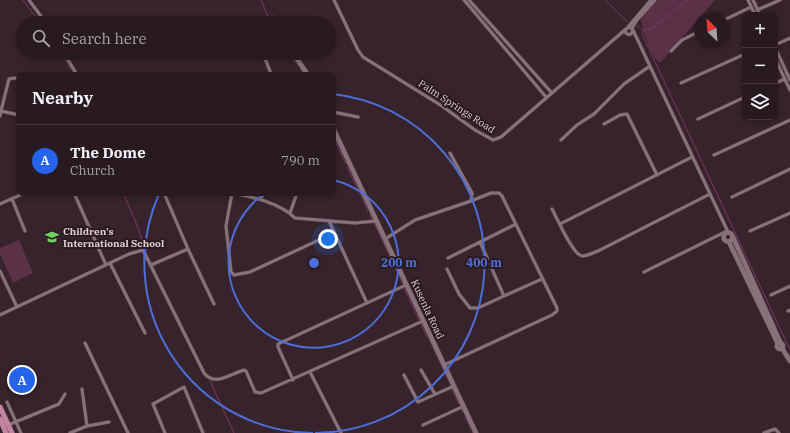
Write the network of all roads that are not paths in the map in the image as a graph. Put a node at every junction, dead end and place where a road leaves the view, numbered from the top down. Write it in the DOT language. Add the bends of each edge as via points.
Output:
graph roads {
  1 [pos="29,0"];
  2 [pos="334,0"];
  3 [pos="464,0"];
  4 [pos="469,0"];
  5 [pos="651,0"];
  6 [pos="655,0"];
  7 [pos="748,0"];
  8 [pos="753,0"];
  9 [pos="780,0"];
  10 [pos="751,7"];
  11 [pos="757,10"];
  12 [pos="754,12"];
  13 [pos="41,16"];
  14 [pos="730,17"];
  15 [pos="630,29"];
  16 [pos="620,33"];
  17 [pos="628,34"];
  18 [pos="694,34"];
  19 [pos="635,36"];
  20 [pos="790,38"];
  21 [pos="778,44"];
  22 [pos="776,48"];
  23 [pos="671,51"];
  24 [pos="742,55"];
  25 [pos="68,60"];
  26 [pos="266,60"];
  27 [pos="298,60"];
  28 [pos="778,64"];
  29 [pos="650,66"];
  30 [pos="75,72"];
  31 [pos="270,72"];
  32 [pos="306,72"];
  33 [pos="16,78"];
  34 [pos="785,79"];
  35 [pos="790,80"];
  36 [pos="542,81"];
  37 [pos="778,82"];
  38 [pos="681,83"];
  39 [pos="536,85"];
  40 [pos="790,90"];
  41 [pos="551,92"];
  42 [pos="546,97"];
  43 [pos="742,98"];
  44 [pos="0,111"];
  45 [pos="336,113"];
  46 [pos="16,114"];
  47 [pos="0,116"];
  48 [pos="358,117"];
  49 [pos="698,119"];
  50 [pos="790,120"];
  51 [pos="604,124"];
  52 [pos="336,134"];
  53 [pos="561,140"];
  54 [pos="450,153"];
  55 [pos="714,155"];
  56 [pos="692,156"];
  57 [pos="790,170"];
  58 [pos="657,175"];
  59 [pos="710,194"];
  60 [pos="18,196"];
  61 [pos="75,196"];
  62 [pos="165,196"];
  63 [pos="231,196"];
  64 [pos="246,196"];
  65 [pos="262,196"];
  66 [pos="296,196"];
  67 [pos="732,197"];
  68 [pos="12,199"];
  69 [pos="261,199"];
  70 [pos="471,201"];
  71 [pos="0,204"];
  72 [pos="552,209"];
  73 [pos="790,212"];
  74 [pos="290,213"];
  75 [pos="376,220"];
  76 [pos="329,221"];
  77 [pos="516,224"];
  78 [pos="560,224"];
  79 [pos="25,231"];
  80 [pos="750,231"];
  81 [pos="727,232"];
  82 [pos="334,233"];
  83 [pos="733,237"];
  84 [pos="385,239"];
  85 [pos="480,242"];
  86 [pos="729,242"];
  87 [pos="188,249"];
  88 [pos="448,258"];
  89 [pos="108,264"];
  90 [pos="151,265"];
  91 [pos="447,269"];
  92 [pos="0,271"];
  93 [pos="644,272"];
  94 [pos="542,279"];
  95 [pos="406,285"];
  96 [pos="790,286"];
  97 [pos="771,295"];
  98 [pos="504,296"];
  99 [pos="368,303"];
  100 [pos="214,304"];
  101 [pos="17,307"];
  102 [pos="0,315"];
  103 [pos="424,321"];
  104 [pos="145,333"];
  105 [pos="85,343"];
  106 [pos="780,345"];
  107 [pos="790,361"];
  108 [pos="444,365"];
  109 [pos="422,370"];
  110 [pos="310,372"];
  111 [pos="404,375"];
  112 [pos="293,380"];
  113 [pos="454,386"];
  114 [pos="82,389"];
  115 [pos="65,394"];
  116 [pos="435,394"];
  117 [pos="7,402"];
  118 [pos="464,406"];
  119 [pos="0,407"];
  120 [pos="0,419"];
  121 [pos="16,422"];
  122 [pos="109,422"];
  123 [pos="8,425"];
  124 [pos="423,425"];
  125 [pos="86,426"];
  126 [pos="6,433"];
  127 [pos="12,433"];
  128 [pos="21,433"];
  129 [pos="70,433"];
  130 [pos="128,433"];
  131 [pos="165,433"];
  132 [pos="203,433"];
  133 [pos="341,433"];
  134 [pos="476,433"];
  135 [pos="764,433"];
  136 [pos="779,433"];
  1 -- 13 [label="street"];
  2 -- 42 [label="street, Palm Springs Road" via="363,57 442,106 483,136 492,140 501,137"];
  3 -- 39 [label="street"];
  4 -- 36 [label="street"];
  5 -- 15 [label="street"];
  6 -- 15 [label="street"];
  7 -- 10 [label="street"];
  8 -- 11 [label="street"];
  9 -- 11 [label="street"];
  10 -- 12 [label="street"];
  10 -- 14 [label="street"];
  15 -- 16 [label="street, Palm Springs Road"];
  15 -- 17 [label="street"];
  15 -- 17 [label="street"];
  15 -- 19 [label="street"];
  16 -- 17 [label="street"];
  16 -- 41 [label="street, Palm Springs Road"];
  17 -- 19 [label="street"];
  18 -- 23 [label="street" via="682,40"];
  19 -- 29 [label="street"];
  20 -- 21 [label="street"];
  22 -- 35 [label="street"];
  24 -- 38 [label="street"];
  25 -- 30 [label="street"];
  26 -- 31 [label="street"];
  27 -- 32 [label="main road"];
  28 -- 34 [label="street"];
  29 -- 53 [label="street" via="624,84 594,114"];
  29 -- 56 [label="street"];
  33 -- 44 [label="street" via="9,79"];
  34 -- 37 [label="street"];
  34 -- 40 [label="street"];
  36 -- 39 [label="street"];
  36 -- 41 [label="street"];
  39 -- 42 [label="street"];
  41 -- 42 [label="street, Palm Springs Road"];
  43 -- 49 [label="street"];
  44 -- 46 [label="street"];
  44 -- 47 [label="street"];
  45 -- 48 [label="street"];
  50 -- 55 [label="street"];
  51 -- 58 [label="street" via="627,114"];
  52 -- 75 [label="main road, Kusenla Road"];
  54 -- 70 [label="street" via="472,193"];
  56 -- 58 [label="street"];
  56 -- 59 [label="street"];
  57 -- 67 [label="street"];
  58 -- 78 [label="street"];
  59 -- 78 [label="street" via="586,255 575,251"];
  59 -- 81 [label="street"];
  60 -- 68 [label="street"];
  61 -- 89 [label="street"];
  62 -- 87 [label="street"];
  63 -- 82 [label="street" via="226,226 231,272 234,275 250,272"];
  64 -- 69 [label="street"];
  65 -- 69 [label="street"];
  66 -- 74 [label="street"];
  68 -- 71 [label="street"];
  68 -- 79 [label="street"];
  69 -- 74 [label="street"];
  70 -- 77 [label="street" via="491,193 499,193"];
  70 -- 84 [label="street" via="415,220"];
  72 -- 78 [label="street"];
  73 -- 80 [label="street"];
  74 -- 76 [label="street" via="295,218"];
  75 -- 76 [label="street" via="356,223"];
  75 -- 84 [label="main road, Kusenla Road"];
  76 -- 82 [label="street"];
  77 -- 85 [label="street"];
  77 -- 94 [label="street"];
  81 -- 83 [label="main road"];
  81 -- 86 [label="main road" via="724,238"];
  81 -- 93 [label="street"];
  82 -- 99 [label="street"];
  83 -- 86 [label="main road"];
  83 -- 106 [label="main road"];
  84 -- 95 [label="main road, Kusenla Road"];
  85 -- 88 [label="street"];
  85 -- 98 [label="street"];
  86 -- 106 [label="main road"];
  87 -- 90 [label="street"];
  87 -- 100 [label="street"];
  89 -- 90 [label="street" via="143,250"];
  89 -- 101 [label="street"];
  89 -- 104 [label="street"];
  90 -- 112 [label="street" via="208,378 215,380 244,370 256,392 260,394"];
  91 -- 98 [label="street" via="470,308 478,308"];
  92 -- 101 [label="street"];
  94 -- 98 [label="street"];
  94 -- 108 [label="street" via="557,308 555,313"];
  95 -- 99 [label="street"];
  95 -- 103 [label="main road, Kusenla Road"];
  96 -- 97 [label="street"];
  99 -- 112 [label="street" via="278,344"];
  101 -- 102 [label="street"];
  103 -- 108 [label="main road, Kusenla Road"];
  103 -- 110 [label="street"];
  105 -- 130 [label="street"];
  106 -- 107 [label="main road"];
  108 -- 113 [label="main road, Kusenla Road"];
  109 -- 116 [label="street"];
  110 -- 112 [label="street"];
  110 -- 133 [label="street"];
  111 -- 116 [label="street" via="418,402"];
  113 -- 116 [label="street"];
  113 -- 118 [label="main road, Kusenla Road"];
  114 -- 125 [label="street"];
  115 -- 121 [label="street" via="59,404"];
  117 -- 121 [label="street"];
  118 -- 124 [label="street"];
  118 -- 134 [label="main road, Kusenla Road"];
  119 -- 123 [label="main road"];
  120 -- 126 [label="main road"];
  121 -- 123 [label="street"];
  121 -- 128 [label="street"];
  122 -- 125 [label="street"];
  123 -- 127 [label="main road"];
  125 -- 129 [label="street"];
  131 -- 132 [label="street" via="153,404 184,387"];
  135 -- 136 [label="street" via="775,429"];
}
